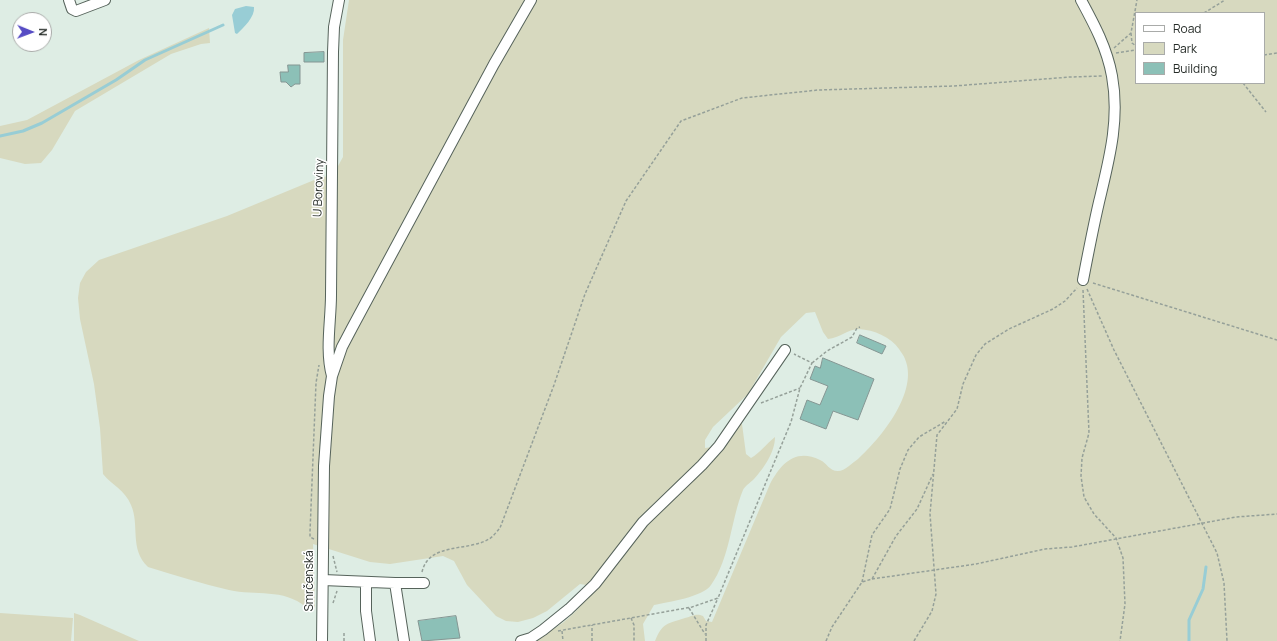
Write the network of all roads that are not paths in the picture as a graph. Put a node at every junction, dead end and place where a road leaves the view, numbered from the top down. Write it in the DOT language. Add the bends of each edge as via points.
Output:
graph roads {
  1 [pos="69,0"];
  2 [pos="105,0"];
  3 [pos="339,0"];
  4 [pos="531,0"];
  5 [pos="1081,0"];
  6 [pos="1083,280"];
  7 [pos="785,350"];
  8 [pos="332,376"];
  9 [pos="322,580"];
  10 [pos="366,583"];
  11 [pos="395,583"];
  12 [pos="422,583"];
  13 [pos="322,641"];
  14 [pos="370,641"];
  15 [pos="404,641"];
  16 [pos="521,641"];
  1 -- 2 [label="street" via="72,9 76,11"];
  3 -- 8 [label="street, U Boroviny" via="333,52 329,354"];
  4 -- 8 [label="street" via="352,328"];
  5 -- 6 [label="street" via="1099,32 1107,55 1112,76 1116,124"];
  7 -- 16 [label="street" via="719,446 642,522 595,584 543,630"];
  8 -- 9 [label="street, Smrčenská" via="326,424"];
  9 -- 10 [label="street"];
  9 -- 13 [label="street, Smrčenská"];
  10 -- 11 [label="street"];
  10 -- 14 [label="street"];
  11 -- 12 [label="street"];
  11 -- 15 [label="street"];
}
